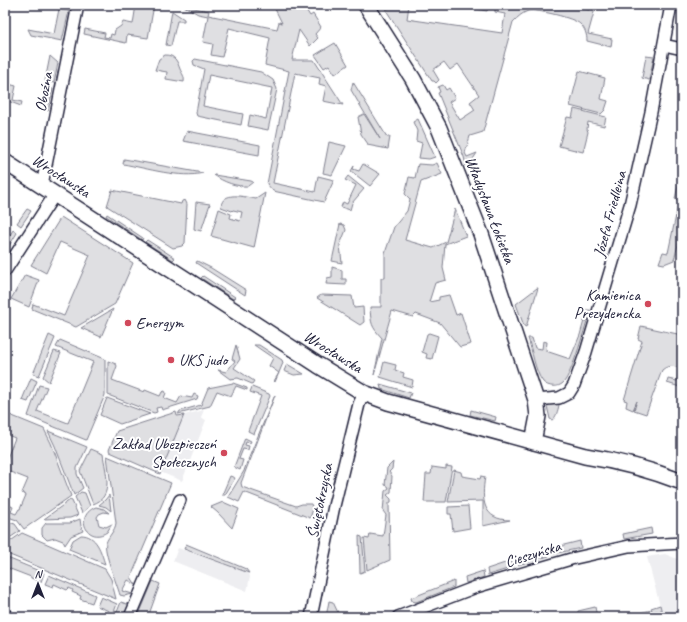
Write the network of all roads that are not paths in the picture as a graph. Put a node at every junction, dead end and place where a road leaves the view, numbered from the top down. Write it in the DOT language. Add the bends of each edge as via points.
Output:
graph roads {
  1 [pos="78,5"];
  2 [pos="366,5"];
  3 [pos="671,5"];
  4 [pos="664,45"];
  5 [pos="682,49"];
  6 [pos="5,162"];
  7 [pos="42,185"];
  8 [pos="55,194"];
  9 [pos="5,271"];
  10 [pos="364,393"];
  11 [pos="536,400"];
  12 [pos="533,442"];
  13 [pos="682,482"];
  14 [pos="180,500"];
  15 [pos="677,543"];
  16 [pos="130,617"];
  17 [pos="310,617"];
  18 [pos="398,617"];
  1 -- 7 [label="street, Oboźna"];
  2 -- 11 [label="street, Władysława Łokietka" via="413,79 439,128 481,234"];
  3 -- 4 [label="street, Józefa Friedleina"];
  4 -- 5 [label="street"];
  4 -- 11 [label="street, Józefa Friedleina" via="630,205 576,379 572,389 562,396"];
  6 -- 7 [label="street, Wrocławska"];
  7 -- 8 [label="street, Wrocławska"];
  8 -- 9 [label="street"];
  8 -- 10 [label="street, Wrocławska"];
  10 -- 12 [label="street, Wrocławska" via="411,409"];
  10 -- 17 [label="street, Świętokrzyska" via="359,404 334,506"];
  11 -- 12 [label="street, Władysława Łokietka" via="538,416"];
  12 -- 13 [label="street, Wrocławska" via="641,468"];
  14 -- 16 [label="street"];
  15 -- 18 [label="street, Cieszyńska" via="629,546 556,563 460,593"];
}
